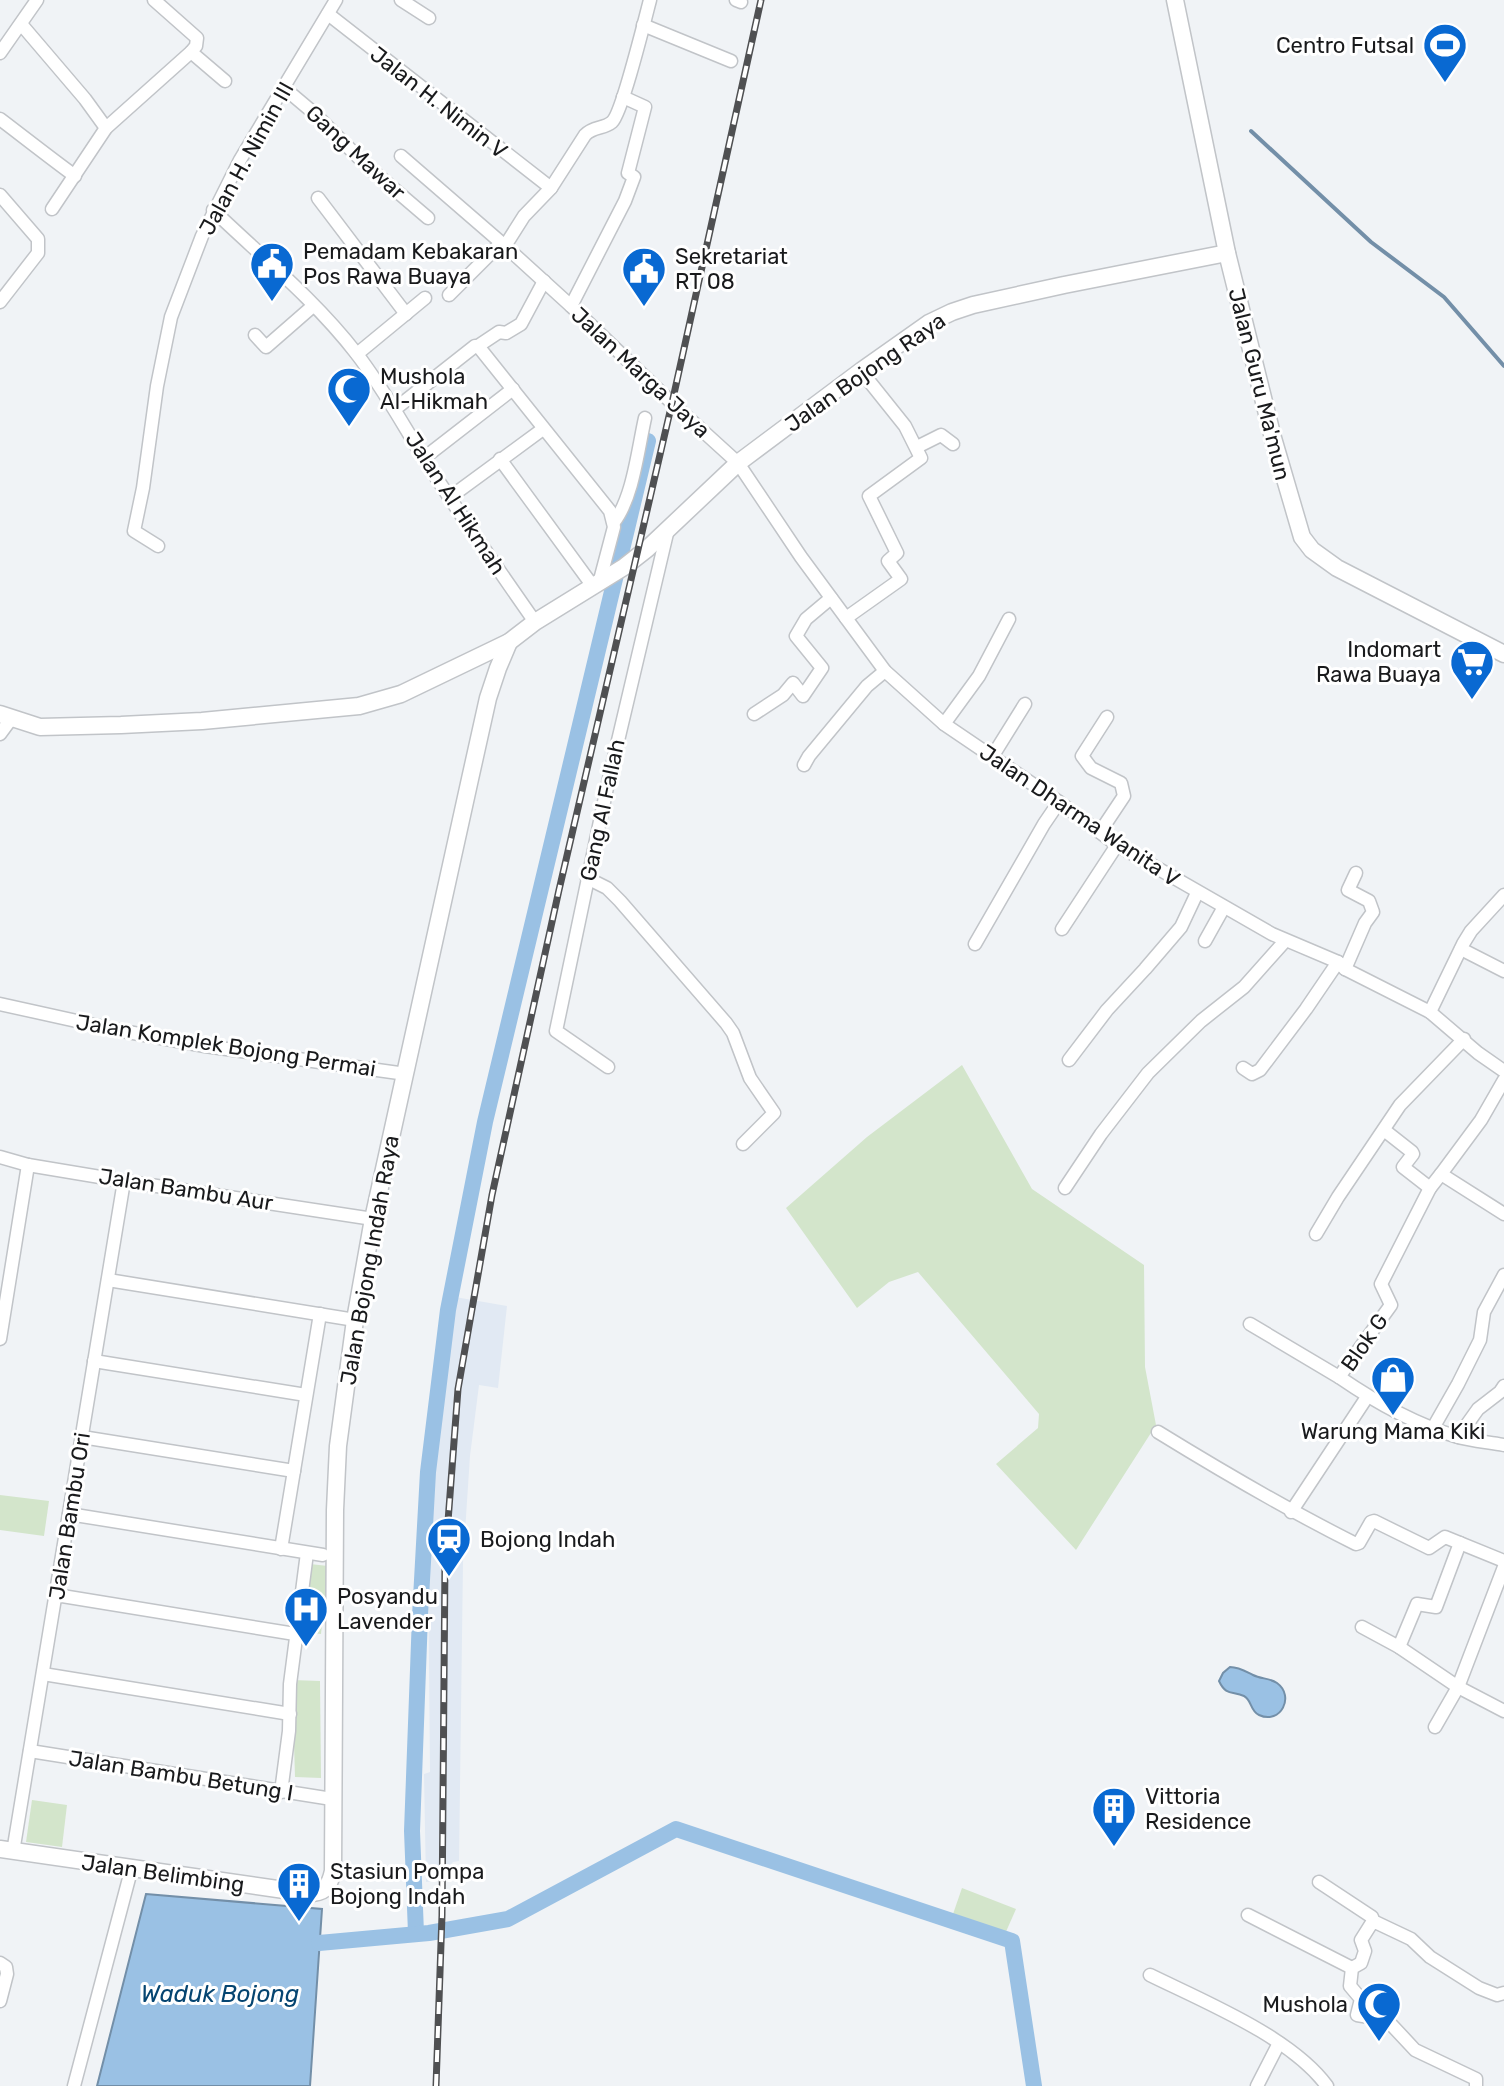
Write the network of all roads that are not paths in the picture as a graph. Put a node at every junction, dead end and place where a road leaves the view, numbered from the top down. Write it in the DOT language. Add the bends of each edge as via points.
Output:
graph roads {
  1 [pos="37,0"];
  2 [pos="154,0"];
  3 [pos="401,0"];
  4 [pos="650,0"];
  5 [pos="1175,0"];
  6 [pos="330,5"];
  7 [pos="429,18"];
  8 [pos="21,24"];
  9 [pos="643,25"];
  10 [pos="191,52"];
  11 [pos="0,53"];
  12 [pos="731,61"];
  13 [pos="225,81"];
  14 [pos="283,87"];
  15 [pos="623,97"];
  16 [pos="0,119"];
  17 [pos="106,128"];
  18 [pos="401,156"];
  19 [pos="75,176"];
  20 [pos="551,188"];
  21 [pos="0,195"];
  22 [pos="318,198"];
  23 [pos="52,209"];
  24 [pos="213,210"];
  25 [pos="428,218"];
  26 [pos="503,244"];
  27 [pos="1227,253"];
  28 [pos="544,281"];
  29 [pos="449,295"];
  30 [pos="425,298"];
  31 [pos="0,302"];
  32 [pos="313,306"];
  33 [pos="571,306"];
  34 [pos="406,314"];
  35 [pos="255,335"];
  36 [pos="478,346"];
  37 [pos="357,354"];
  38 [pos="861,371"];
  39 [pos="513,389"];
  40 [pos="395,409"];
  41 [pos="645,418"];
  42 [pos="543,429"];
  43 [pos="953,444"];
  44 [pos="917,447"];
  45 [pos="424,458"];
  46 [pos="500,459"];
  47 [pos="738,463"];
  48 [pos="449,498"];
  49 [pos="614,522"];
  50 [pos="668,529"];
  51 [pos="158,546"];
  52 [pos="606,577"];
  53 [pos="831,598"];
  54 [pos="846,618"];
  55 [pos="1009,619"];
  56 [pos="535,622"];
  57 [pos="509,642"];
  58 [pos="1504,654"];
  59 [pos="885,671"];
  60 [pos="1025,704"];
  61 [pos="754,714"];
  62 [pos="5,717"];
  63 [pos="1107,717"];
  64 [pos="944,724"];
  65 [pos="0,734"];
  66 [pos="992,757"];
  67 [pos="804,765"];
  68 [pos="1059,802"];
  69 [pos="1100,832"];
  70 [pos="1117,845"];
  71 [pos="1356,873"];
  72 [pos="587,878"];
  73 [pos="1197,893"];
  74 [pos="1504,895"];
  75 [pos="1224,907"];
  76 [pos="1062,929"];
  77 [pos="1205,941"];
  78 [pos="1285,941"];
  79 [pos="975,944"];
  80 [pos="1461,949"];
  81 [pos="1342,966"];
  82 [pos="1504,971"];
  83 [pos="0,1004"];
  84 [pos="1430,1012"];
  85 [pos="1464,1039"];
  86 [pos="1069,1060"];
  87 [pos="608,1067"];
  88 [pos="1243,1068"];
  89 [pos="1504,1071"];
  90 [pos="406,1074"];
  91 [pos="1504,1080"];
  92 [pos="1384,1130"];
  93 [pos="743,1144"];
  94 [pos="0,1157"];
  95 [pos="28,1165"];
  96 [pos="1441,1174"];
  97 [pos="124,1181"];
  98 [pos="1065,1188"];
  99 [pos="1430,1188"];
  100 [pos="1504,1214"];
  101 [pos="373,1219"];
  102 [pos="1316,1234"];
  103 [pos="6,1262"];
  104 [pos="1504,1275"];
  105 [pos="108,1280"];
  106 [pos="320,1314"];
  107 [pos="355,1320"];
  108 [pos="1250,1324"];
  109 [pos="0,1339"];
  110 [pos="94,1361"];
  111 [pos="1339,1377"];
  112 [pos="1504,1386"];
  113 [pos="306,1395"];
  114 [pos="1367,1397"];
  115 [pos="1433,1428"];
  116 [pos="1158,1432"];
  117 [pos="82,1437"];
  118 [pos="1458,1437"];
  119 [pos="1504,1445"];
  120 [pos="294,1471"];
  121 [pos="1291,1512"];
  122 [pos="69,1514"];
  123 [pos="1460,1543"];
  124 [pos="281,1549"];
  125 [pos="307,1553"];
  126 [pos="323,1555"];
  127 [pos="1504,1561"];
  128 [pos="1504,1567"];
  129 [pos="56,1595"];
  130 [pos="1362,1627"];
  131 [pos="295,1634"];
  132 [pos="1399,1647"];
  133 [pos="43,1674"];
  134 [pos="1458,1687"];
  135 [pos="1504,1711"];
  136 [pos="290,1714"];
  137 [pos="1435,1727"];
  138 [pos="30,1751"];
  139 [pos="281,1792"];
  140 [pos="332,1799"];
  141 [pos="6,1850"];
  142 [pos="132,1867"];
  143 [pos="1319,1882"];
  144 [pos="326,1890"];
  145 [pos="1248,1915"];
  146 [pos="1373,1921"];
  147 [pos="0,1963"];
  148 [pos="1352,1968"];
  149 [pos="1150,1975"];
  150 [pos="1504,1993"];
  151 [pos="0,2001"];
  152 [pos="1279,2043"];
  153 [pos="74,2086"];
  154 [pos="1257,2086"];
  155 [pos="1327,2086"];
  156 [pos="1476,2086"];
  1 -- 8 [label="street"];
  2 -- 10 [label="street" via="197,38"];
  3 -- 7 [label="street"];
  4 -- 9 [label="street"];
  5 -- 27 [label="street, Jalan Guru Ma'mun"];
  6 -- 14 [label="street, Jalan H. Nimin III"];
  6 -- 20 [label="street, Jalan H. Nimin V"];
  8 -- 11 [label="street"];
  8 -- 17 [label="street"];
  9 -- 12 [label="street"];
  9 -- 15 [label="street"];
  10 -- 13 [label="street"];
  10 -- 17 [label="street"];
  14 -- 24 [label="street, Jalan H. Nimin III"];
  14 -- 25 [label="street, Gang Mawar"];
  15 -- 20 [label="street" via="614,120 589,130"];
  15 -- 33 [label="street" via="645,107 628,173 634,177"];
  16 -- 19 [label="street"];
  17 -- 19 [label="street"];
  18 -- 26 [label="street, Jalan Marga Jaya"];
  19 -- 23 [label="street"];
  20 -- 26 [label="street"];
  21 -- 31 [label="street" via="39,245"];
  22 -- 34 [label="street"];
  24 -- 32 [label="street, Jalan Al Hikmah"];
  24 -- 51 [label="street, Jalan H. Nimin III" via="171,317 157,386 134,531"];
  26 -- 28 [label="street, Jalan Marga Jaya"];
  26 -- 29 [label="street"];
  27 -- 38 [label="street, Jalan Bojong Raya" via="973,305 929,323"];
  27 -- 58 [label="street, Jalan Guru Ma'mun" via="1273,438 1306,544 1337,568"];
  28 -- 33 [label="street, Jalan Marga Jaya"];
  28 -- 36 [label="street" via="521,324"];
  30 -- 34 [label="street"];
  32 -- 35 [label="street" via="266,347"];
  32 -- 37 [label="street, Jalan Al Hikmah"];
  33 -- 47 [label="street, Jalan Marga Jaya"];
  34 -- 37 [label="street"];
  36 -- 39 [label="street"];
  36 -- 40 [label="street"];
  37 -- 40 [label="street, Jalan Al Hikmah"];
  38 -- 44 [label="street"];
  38 -- 47 [label="street, Jalan Bojong Raya"];
  39 -- 42 [label="street"];
  39 -- 45 [label="street"];
  40 -- 45 [label="street, Jalan Al Hikmah"];
  41 -- 49 [label="street" via="627,499"];
  42 -- 46 [label="street"];
  42 -- 49 [label="street"];
  43 -- 44 [label="street" via="941,435"];
  44 -- 54 [label="street" via="921,458 869,496 897,553 888,561 901,579"];
  45 -- 48 [label="street, Jalan Al Hikmah"];
  46 -- 48 [label="street"];
  46 -- 52 [label="street"];
  47 -- 50 [label="street, Jalan Bojong Raya"];
  47 -- 53 [label="street, Jalan Dharma Wanita V"];
  48 -- 56 [label="street, Jalan Al Hikmah"];
  49 -- 52 [label="street"];
  50 -- 52 [label="street, Jalan Bojong Raya"];
  50 -- 72 [label="street, Gang Al Fallah"];
  52 -- 56 [label="street"];
  53 -- 54 [label="street, Jalan Dharma Wanita V"];
  53 -- 61 [label="street" via="806,619 796,636 822,668 803,696 793,683"];
  54 -- 59 [label="street, Jalan Dharma Wanita V"];
  55 -- 64 [label="street" via="979,676"];
  56 -- 57 [label="street"];
  57 -- 62 [label="street" via="401,694 359,706 49,728"];
  57 -- 90 [label="street, Jalan Bojong Indah Raya" via="488,698"];
  59 -- 64 [label="street, Jalan Dharma Wanita V"];
  59 -- 67 [label="street"];
  60 -- 66 [label="street"];
  62 -- 65 [label="street"];
  63 -- 69 [label="street" via="1082,756 1091,768 1121,783 1124,796"];
  64 -- 66 [label="street, Jalan Dharma Wanita V"];
  66 -- 68 [label="street, Jalan Dharma Wanita V"];
  68 -- 69 [label="street, Jalan Dharma Wanita V"];
  68 -- 79 [label="street"];
  69 -- 70 [label="street, Jalan Dharma Wanita V"];
  70 -- 73 [label="street, Jalan Dharma Wanita V"];
  70 -- 76 [label="street"];
  71 -- 81 [label="street" via="1348,890 1369,901 1373,912"];
  72 -- 87 [label="street, Gang Al Fallah" via="556,1031"];
  72 -- 93 [label="street" via="620,901 733,1033 750,1078 774,1113"];
  73 -- 75 [label="street, Jalan Dharma Wanita V"];
  73 -- 86 [label="street" via="1181,927"];
  74 -- 80 [label="street"];
  75 -- 77 [label="street"];
  75 -- 78 [label="street, Jalan Dharma Wanita V"];
  78 -- 81 [label="street, Jalan Dharma Wanita V"];
  78 -- 98 [label="street" via="1244,987 1148,1073"];
  80 -- 82 [label="street"];
  80 -- 84 [label="street"];
  81 -- 84 [label="street, Jalan Dharma Wanita V"];
  81 -- 88 [label="street" via="1260,1070 1252,1074"];
  83 -- 90 [label="street, Jalan Komplek Bojong Permai" via="205,1046"];
  84 -- 85 [label="street, Jalan Dharma Wanita V"];
  85 -- 89 [label="street, Jalan Dharma Wanita V"];
  85 -- 92 [label="street" via="1400,1105"];
  90 -- 101 [label="street, Jalan Bojong Indah Raya"];
  91 -- 96 [label="street"];
  92 -- 99 [label="street" via="1413,1153 1403,1167"];
  92 -- 102 [label="street"];
  94 -- 95 [label="street, Jalan Bambu Aur"];
  95 -- 97 [label="street, Jalan Bambu Aur"];
  95 -- 103 [label="street"];
  96 -- 99 [label="street"];
  96 -- 100 [label="street"];
  97 -- 101 [label="street, Jalan Bambu Aur"];
  97 -- 105 [label="street, Jalan Bambu Ori"];
  99 -- 111 [label="street, Blok G" via="1381,1284 1391,1305"];
  101 -- 107 [label="street, Jalan Bojong Indah Raya"];
  103 -- 109 [label="street"];
  104 -- 115 [label="street" via="1484,1312 1480,1340"];
  105 -- 106 [label="street"];
  105 -- 110 [label="street, Jalan Bambu Ori"];
  106 -- 107 [label="street"];
  106 -- 113 [label="street"];
  107 -- 140 [label="street, Jalan Bojong Indah Raya" via="335,1497"];
  108 -- 111 [label="street"];
  110 -- 113 [label="street"];
  110 -- 117 [label="street, Jalan Bambu Ori"];
  111 -- 114 [label="street, Blok G"];
  112 -- 118 [label="street"];
  113 -- 120 [label="street"];
  114 -- 115 [label="street, Blok G"];
  114 -- 121 [label="street"];
  115 -- 118 [label="street, Blok G"];
  116 -- 121 [label="street"];
  117 -- 120 [label="street"];
  117 -- 122 [label="street, Jalan Bambu Ori"];
  118 -- 119 [label="street, Blok G"];
  120 -- 124 [label="street"];
  121 -- 123 [label="street" via="1356,1544 1374,1521 1429,1548 1445,1537"];
  122 -- 124 [label="street"];
  122 -- 129 [label="street, Jalan Bambu Ori"];
  123 -- 127 [label="street"];
  123 -- 132 [label="street" via="1436,1607 1417,1604"];
  124 -- 125 [label="street"];
  125 -- 126 [label="street"];
  125 -- 131 [label="street"];
  128 -- 134 [label="street"];
  129 -- 131 [label="street"];
  129 -- 133 [label="street, Jalan Bambu Ori"];
  130 -- 132 [label="street"];
  131 -- 136 [label="street"];
  132 -- 134 [label="street"];
  133 -- 136 [label="street"];
  133 -- 138 [label="street, Jalan Bambu Ori"];
  134 -- 135 [label="street"];
  134 -- 137 [label="street"];
  136 -- 139 [label="street"];
  138 -- 139 [label="street, Jalan Bambu Betung I"];
  138 -- 141 [label="street, Jalan Bambu Ori"];
  139 -- 140 [label="street, Jalan Bambu Betung I"];
  140 -- 144 [label="street, Jalan Bojong Indah Raya" via="333,1871"];
  141 -- 142 [label="street, Jalan Belimbing"];
  142 -- 144 [label="street, Jalan Belimbing" via="305,1893"];
  142 -- 153 [label="street"];
  143 -- 146 [label="street"];
  145 -- 148 [label="street"];
  146 -- 148 [label="street" via="1361,1940 1361,1963"];
  146 -- 150 [label="street" via="1411,1939 1479,1988"];
  147 -- 151 [label="street" via="7,1974"];
  148 -- 156 [label="street" via="1350,1986 1361,1999 1357,2015 1387,2020 1415,2050 1476,2079"];
  149 -- 152 [label="street"];
  152 -- 154 [label="street"];
  152 -- 155 [label="street" via="1304,2059"];
}
